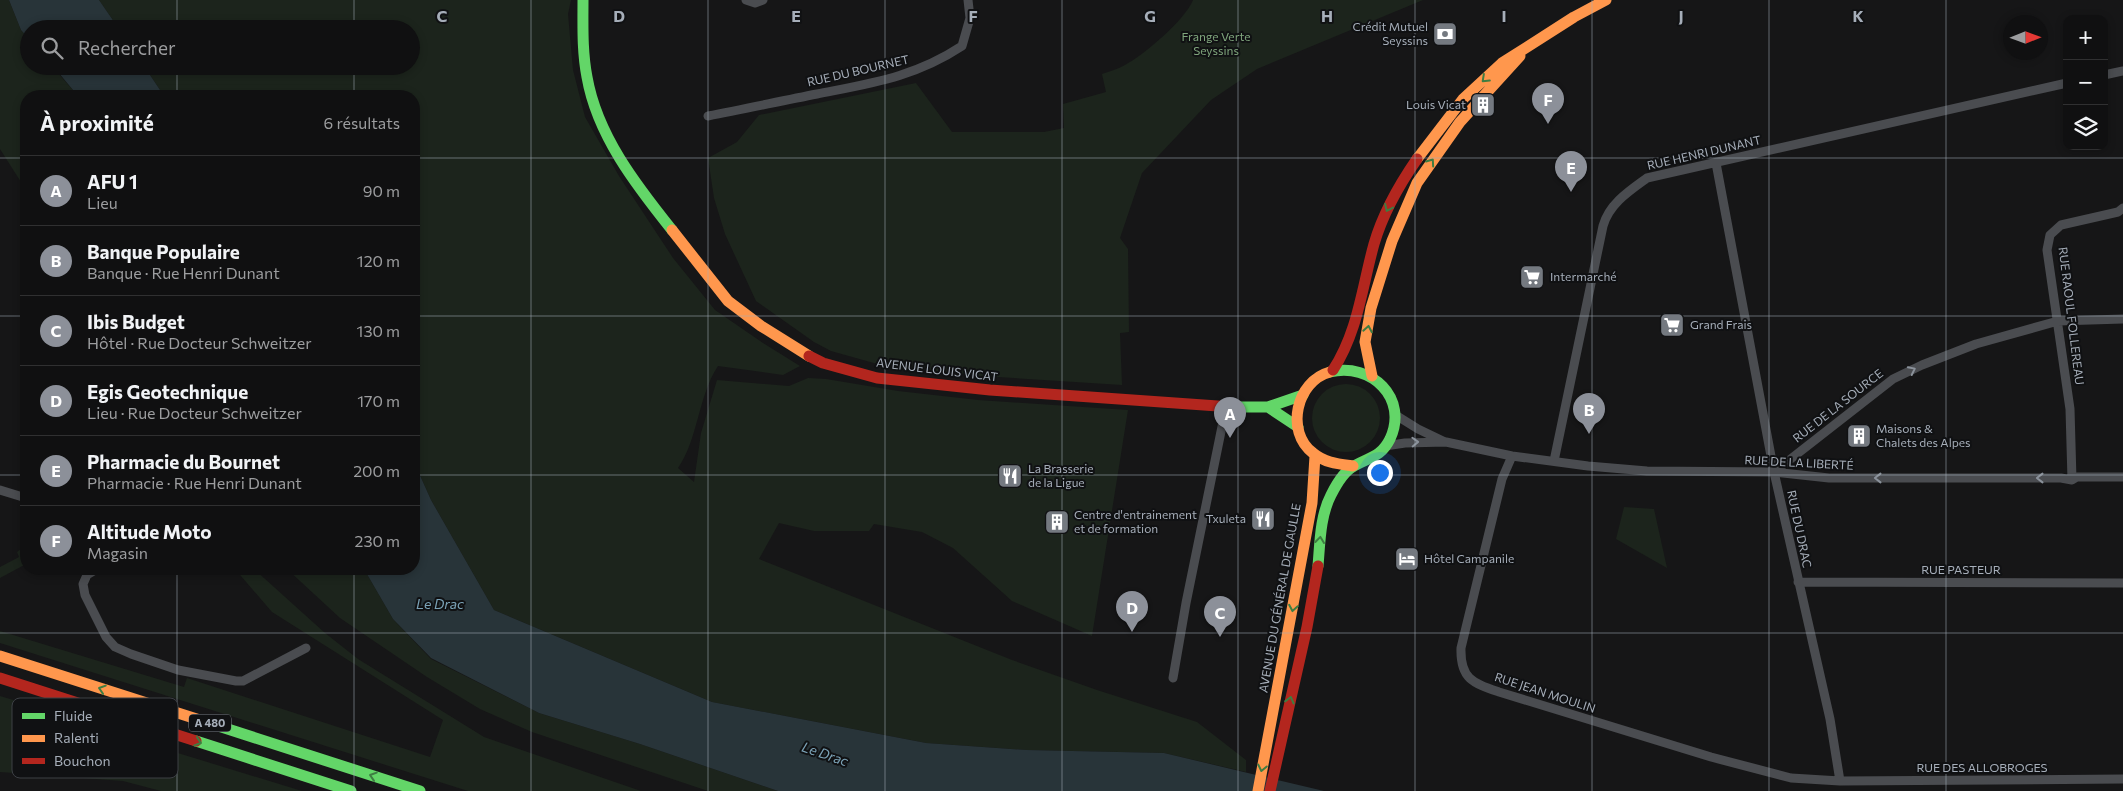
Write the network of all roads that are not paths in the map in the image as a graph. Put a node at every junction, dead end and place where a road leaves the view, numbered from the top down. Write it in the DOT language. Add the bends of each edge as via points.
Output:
graph roads {
  1 [pos="583,0"];
  2 [pos="746,0"];
  3 [pos="763,0"];
  4 [pos="968,0"];
  5 [pos="1606,0"];
  6 [pos="1524,51"];
  7 [pos="2123,71"];
  8 [pos="2108,74"];
  9 [pos="2063,84"];
  10 [pos="708,116"];
  11 [pos="1716,163"];
  12 [pos="2123,208"];
  13 [pos="2123,320"];
  14 [pos="2058,322"];
  15 [pos="1333,370"];
  16 [pos="1372,376"];
  17 [pos="1302,395"];
  18 [pos="1226,407"];
  19 [pos="1268,407"];
  20 [pos="1394,414"];
  21 [pos="1298,427"];
  22 [pos="1446,442"];
  23 [pos="1385,446"];
  24 [pos="1315,456"];
  25 [pos="1512,456"];
  26 [pos="1554,461"];
  27 [pos="1353,466"];
  28 [pos="1774,472"];
  29 [pos="2123,476"];
  30 [pos="2072,480"];
  31 [pos="0,490"];
  32 [pos="20,496"];
  33 [pos="88,575"];
  34 [pos="1798,582"];
  35 [pos="2123,584"];
  36 [pos="306,648"];
  37 [pos="0,656"];
  38 [pos="0,678"];
  39 [pos="1173,678"];
  40 [pos="0,688"];
  41 [pos="34,698"];
  42 [pos="59,698"];
  43 [pos="131,698"];
  44 [pos="178,713"];
  45 [pos="178,736"];
  46 [pos="1273,746"];
  47 [pos="2123,779"];
  48 [pos="1840,781"];
  49 [pos="351,791"];
  50 [pos="420,791"];
  51 [pos="1258,791"];
  52 [pos="1270,791"];
  1 -- 18 [label="main road, AVENUE LOUIS VICAT" via="583,50 587,79 615,151 642,192 728,301 779,338 823,363 877,378 990,390"];
  2 -- 3 [label="street" via="755,3"];
  4 -- 10 [label="street, RUE DU BOURNET" via="970,18 962,46 939,61 870,83"];
  5 -- 6 [label="main road" via="1564,22"];
  6 -- 15 [label="main road, one-way" via="1503,62 1454,110 1404,177 1375,238 1348,345"];
  16 -- 6 [label="main road, one-way" via="1365,342 1372,308 1392,241 1417,183 1464,116"];
  7 -- 8 [label="street"];
  9 -- 11 [label="street, RUE HENRI DUNANT"];
  11 -- 26 [label="street, RUE HENRI DUNANT" via="1647,178 1626,193 1605,218"];
  11 -- 28 [label="street, RUE DU DRAC"];
  12 -- 14 [label="street, RUE RAOUL FOLLEREAU" via="2118,212 2061,225 2050,235 2047,250"];
  13 -- 14 [label="street, RUE DE LA SOURCE"];
  28 -- 14 [label="street, RUE DE LA SOURCE, one-way" via="1893,379 1976,344"];
  14 -- 30 [label="street, RUE RAOUL FOLLEREAU" via="2070,409"];
  15 -- 16 [label="main road" via="1353,369"];
  15 -- 17 [label="main road" via="1319,377"];
  16 -- 20 [label="main road" via="1385,389"];
  17 -- 19 [label="main road"];
  17 -- 21 [label="main road"];
  18 -- 19 [label="main road, AVENUE LOUIS VICAT"];
  18 -- 39 [label="street"];
  19 -- 21 [label="main road"];
  20 -- 22 [label="street, RUE DE LA LIBERTÉ"];
  20 -- 23 [label="main road" via="1393,431"];
  21 -- 24 [label="main road" via="1304,443"];
  23 -- 22 [label="street, RUE DE LA LIBERTÉ, one-way"];
  22 -- 25 [label="street, RUE DE LA LIBERTÉ"];
  23 -- 27 [label="main road" via="1371,460"];
  24 -- 27 [label="main road" via="1333,465"];
  24 -- 46 [label="main road, AVENUE DU GÉNÉRAL DE GAULLE, one-way" via="1312,503"];
  25 -- 26 [label="street, RUE DE LA LIBERTÉ"];
  25 -- 48 [label="street, RUE JEAN MOULIN" via="1502,479 1461,648 1465,674 1472,682 1711,758 1791,778"];
  26 -- 28 [label="street, RUE DE LA LIBERTÉ" via="1655,472"];
  46 -- 27 [label="main road, one-way" via="1309,618 1326,506 1336,486"];
  30 -- 28 [label="street, RUE DE LA LIBERTÉ, one-way" via="1829,478"];
  28 -- 34 [label="street, RUE DU DRAC"];
  29 -- 30 [label="street, RUE DE LA LIBERTÉ" via="2077,477"];
  31 -- 32 [label="street"];
  33 -- 36 [label="street" via="83,584 85,595 106,637 115,647 131,654 192,674 243,681"];
  34 -- 35 [label="street, RUE PASTEUR"];
  34 -- 48 [label="street, RUE DU DRAC" via="1830,719"];
  43 -- 37 [label="main road, A 480, one-way"];
  38 -- 42 [label="main road, A 480"];
  40 -- 41 [label="main road"];
  50 -- 44 [label="main road, A 480, one-way"];
  45 -- 49 [label="main road, A 480, one-way"];
  46 -- 51 [label="main road, one-way"];
  46 -- 52 [label="main road"];
  47 -- 48 [label="street, RUE DES ALLOBROGES"];
}
